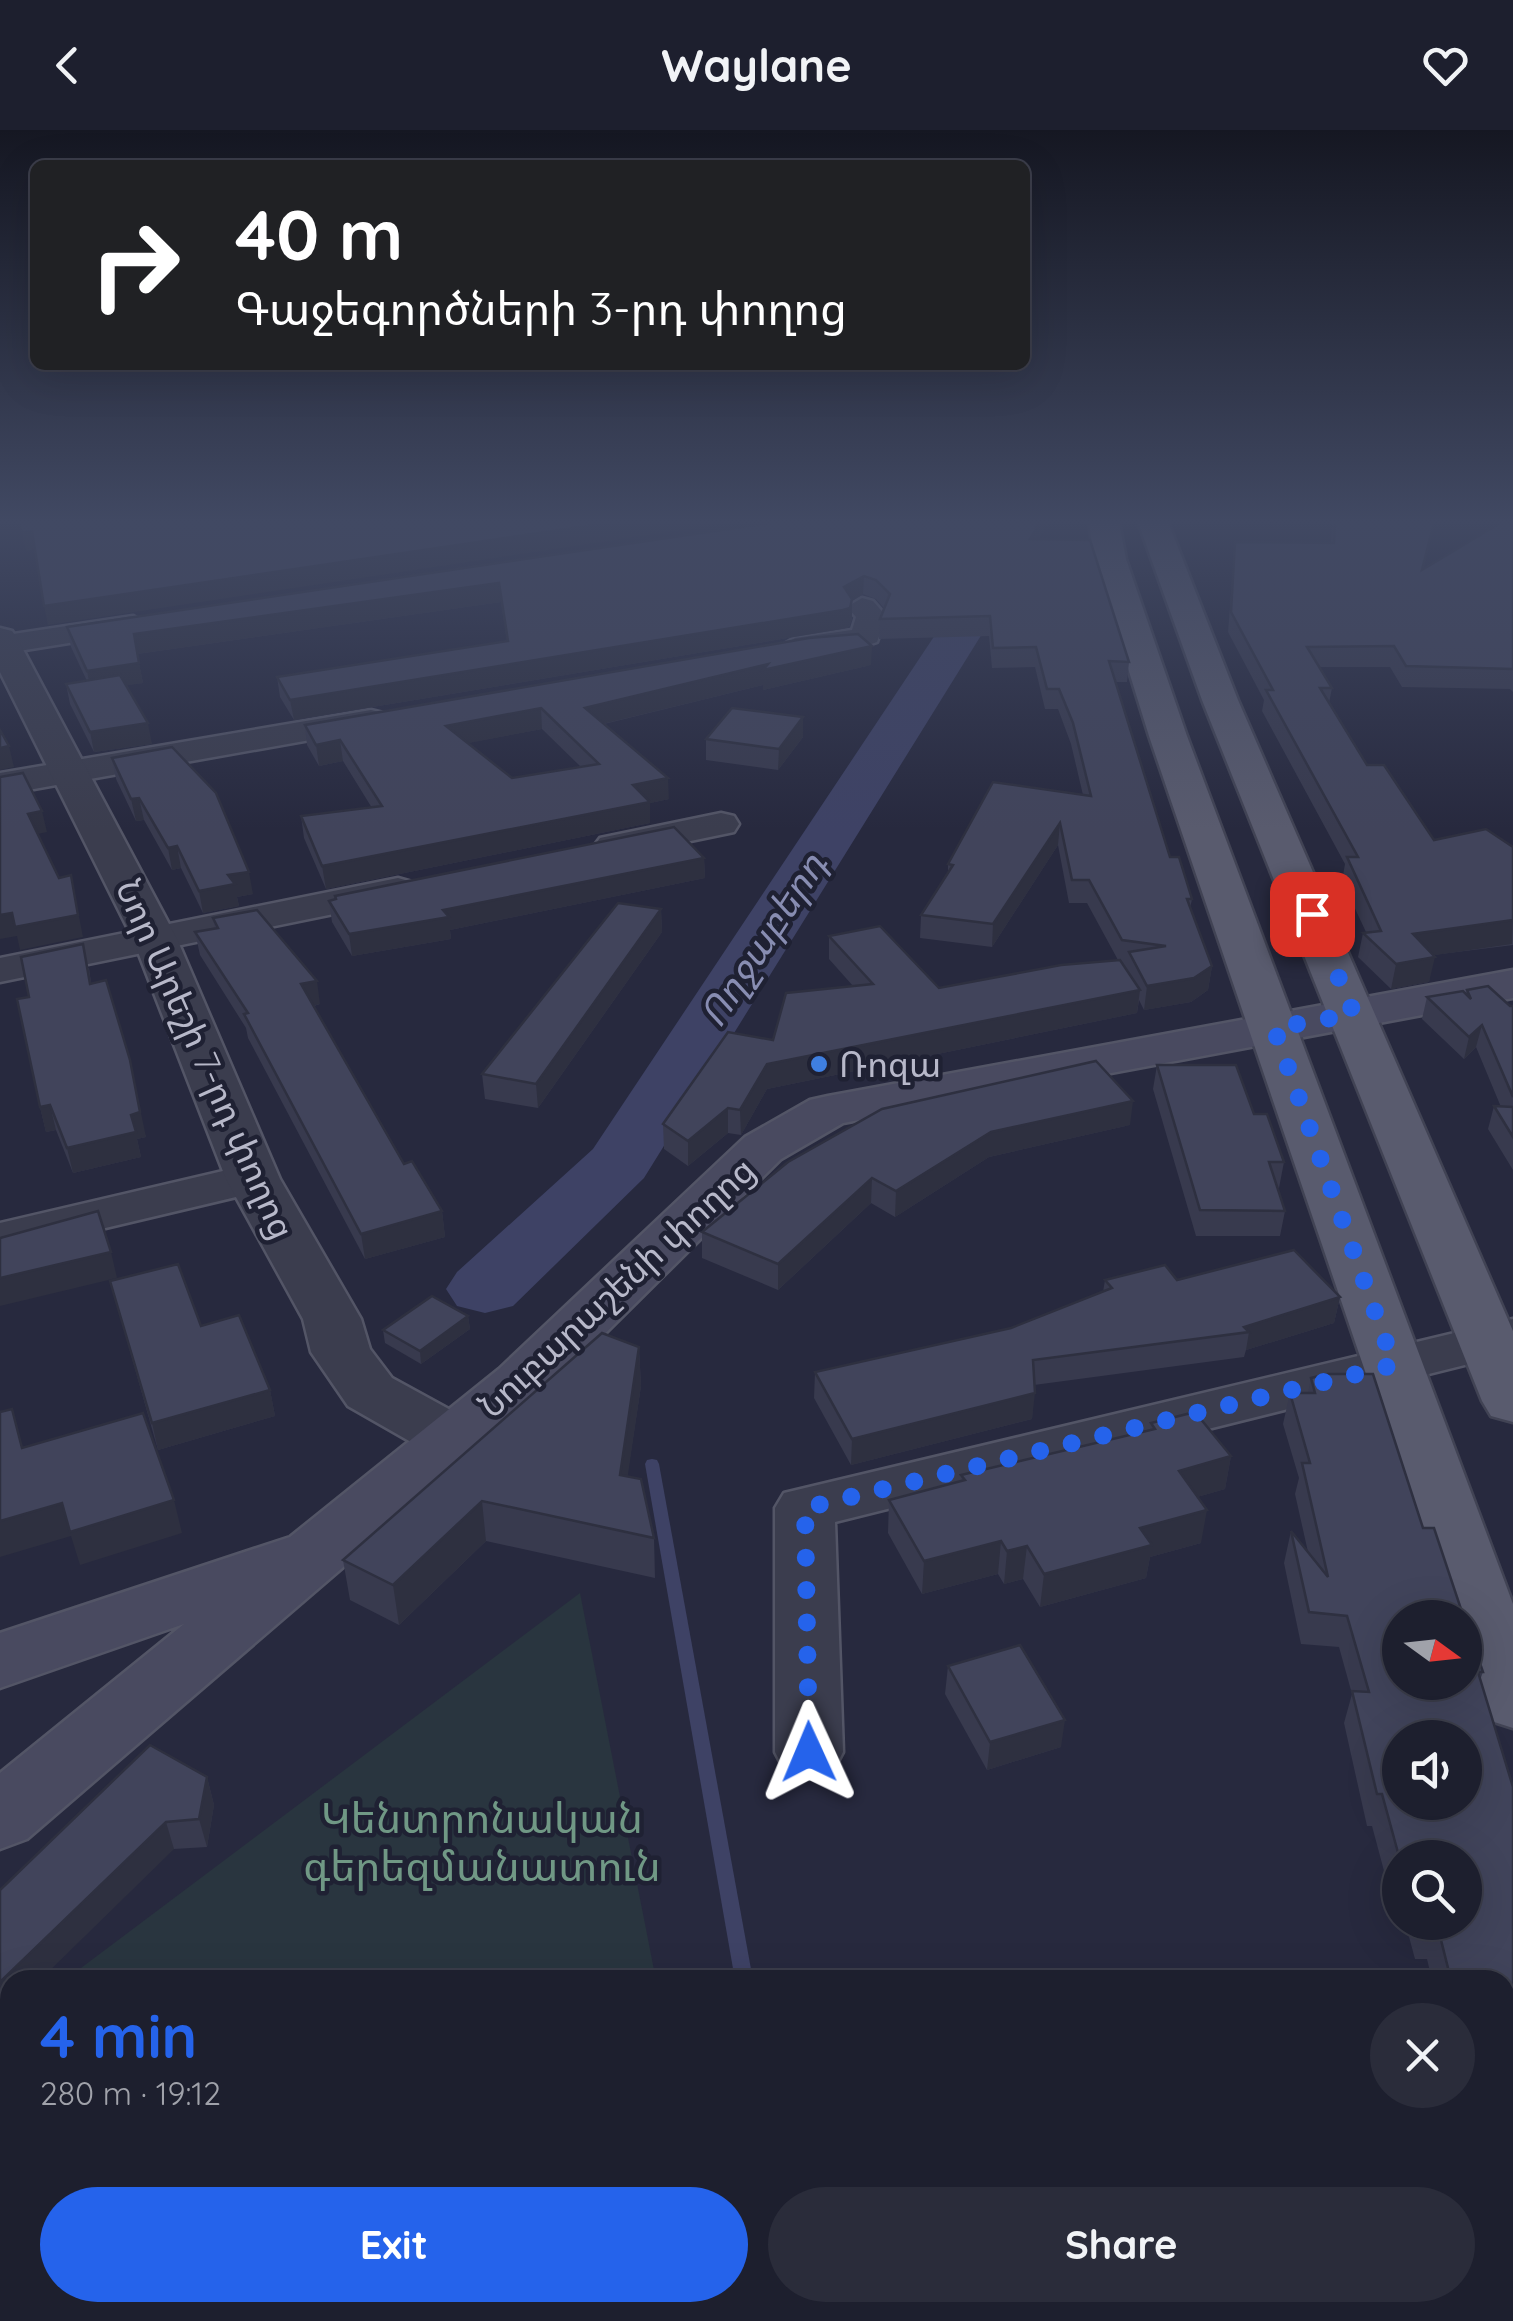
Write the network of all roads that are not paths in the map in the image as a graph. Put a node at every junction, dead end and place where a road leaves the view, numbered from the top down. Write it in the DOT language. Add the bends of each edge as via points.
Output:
graph roads {
  1 [pos="137,624"];
  2 [pos="868,624"];
  3 [pos="1132,624"];
  4 [pos="1191,624"];
  5 [pos="1,643"];
  6 [pos="769,652"];
  7 [pos="401,715"];
  8 [pos="71,772"];
  9 [pos="0,784"];
  10 [pos="721,824"];
  11 [pos="584,852"];
  12 [pos="428,884"];
  13 [pos="155,939"];
  14 [pos="0,970"];
  15 [pos="1513,984"];
  16 [pos="1354,1014"];
  17 [pos="1274,1028"];
  18 [pos="253,1179"];
  19 [pos="0,1238"];
  20 [pos="1501,1340"];
  21 [pos="1394,1365"];
  22 [pos="1513,1401"];
  23 [pos="454,1439"];
  24 [pos="323,1548"];
  25 [pos="0,1661"];
  26 [pos="1513,1700"];
  27 [pos="809,1752"];
  28 [pos="2,1801"];
  1 -- 5 [label="street"];
  2 -- 6 [label="street" via="866,635 848,642"];
  3 -- 17 [label="main road"];
  4 -- 16 [label="main road"];
  5 -- 8 [label="street, Նոր Արեշի 7-րդ փողոց"];
  7 -- 8 [label="street"];
  8 -- 9 [label="street"];
  8 -- 13 [label="street, Նոր Արեշի 7-րդ փողոց"];
  10 -- 11 [label="street"];
  12 -- 13 [label="street"];
  13 -- 14 [label="street"];
  13 -- 18 [label="street, Նոր Արեշի 7-րդ փողոց"];
  15 -- 16 [label="main road, Նուբարաշենի փողոց"];
  16 -- 17 [label="main road, Նուբարաշենի փողոց"];
  16 -- 20 [label="main road"];
  17 -- 21 [label="main road"];
  17 -- 23 [label="main road, Նուբարաշենի փողոց" via="828,1111 763,1148"];
  18 -- 19 [label="street"];
  18 -- 23 [label="street, Նոր Արեշի 7-րդ փողոց" via="332,1319 341,1352 370,1392"];
  20 -- 21 [label="street"];
  20 -- 22 [label="main road"];
  21 -- 26 [label="main road"];
  21 -- 27 [label="street" via="805,1508"];
  23 -- 24 [label="main road, Նուբարաշենի փողոց"];
  24 -- 25 [label="main road"];
  24 -- 28 [label="main road, Նուբարաշենի փողոց"];
}
